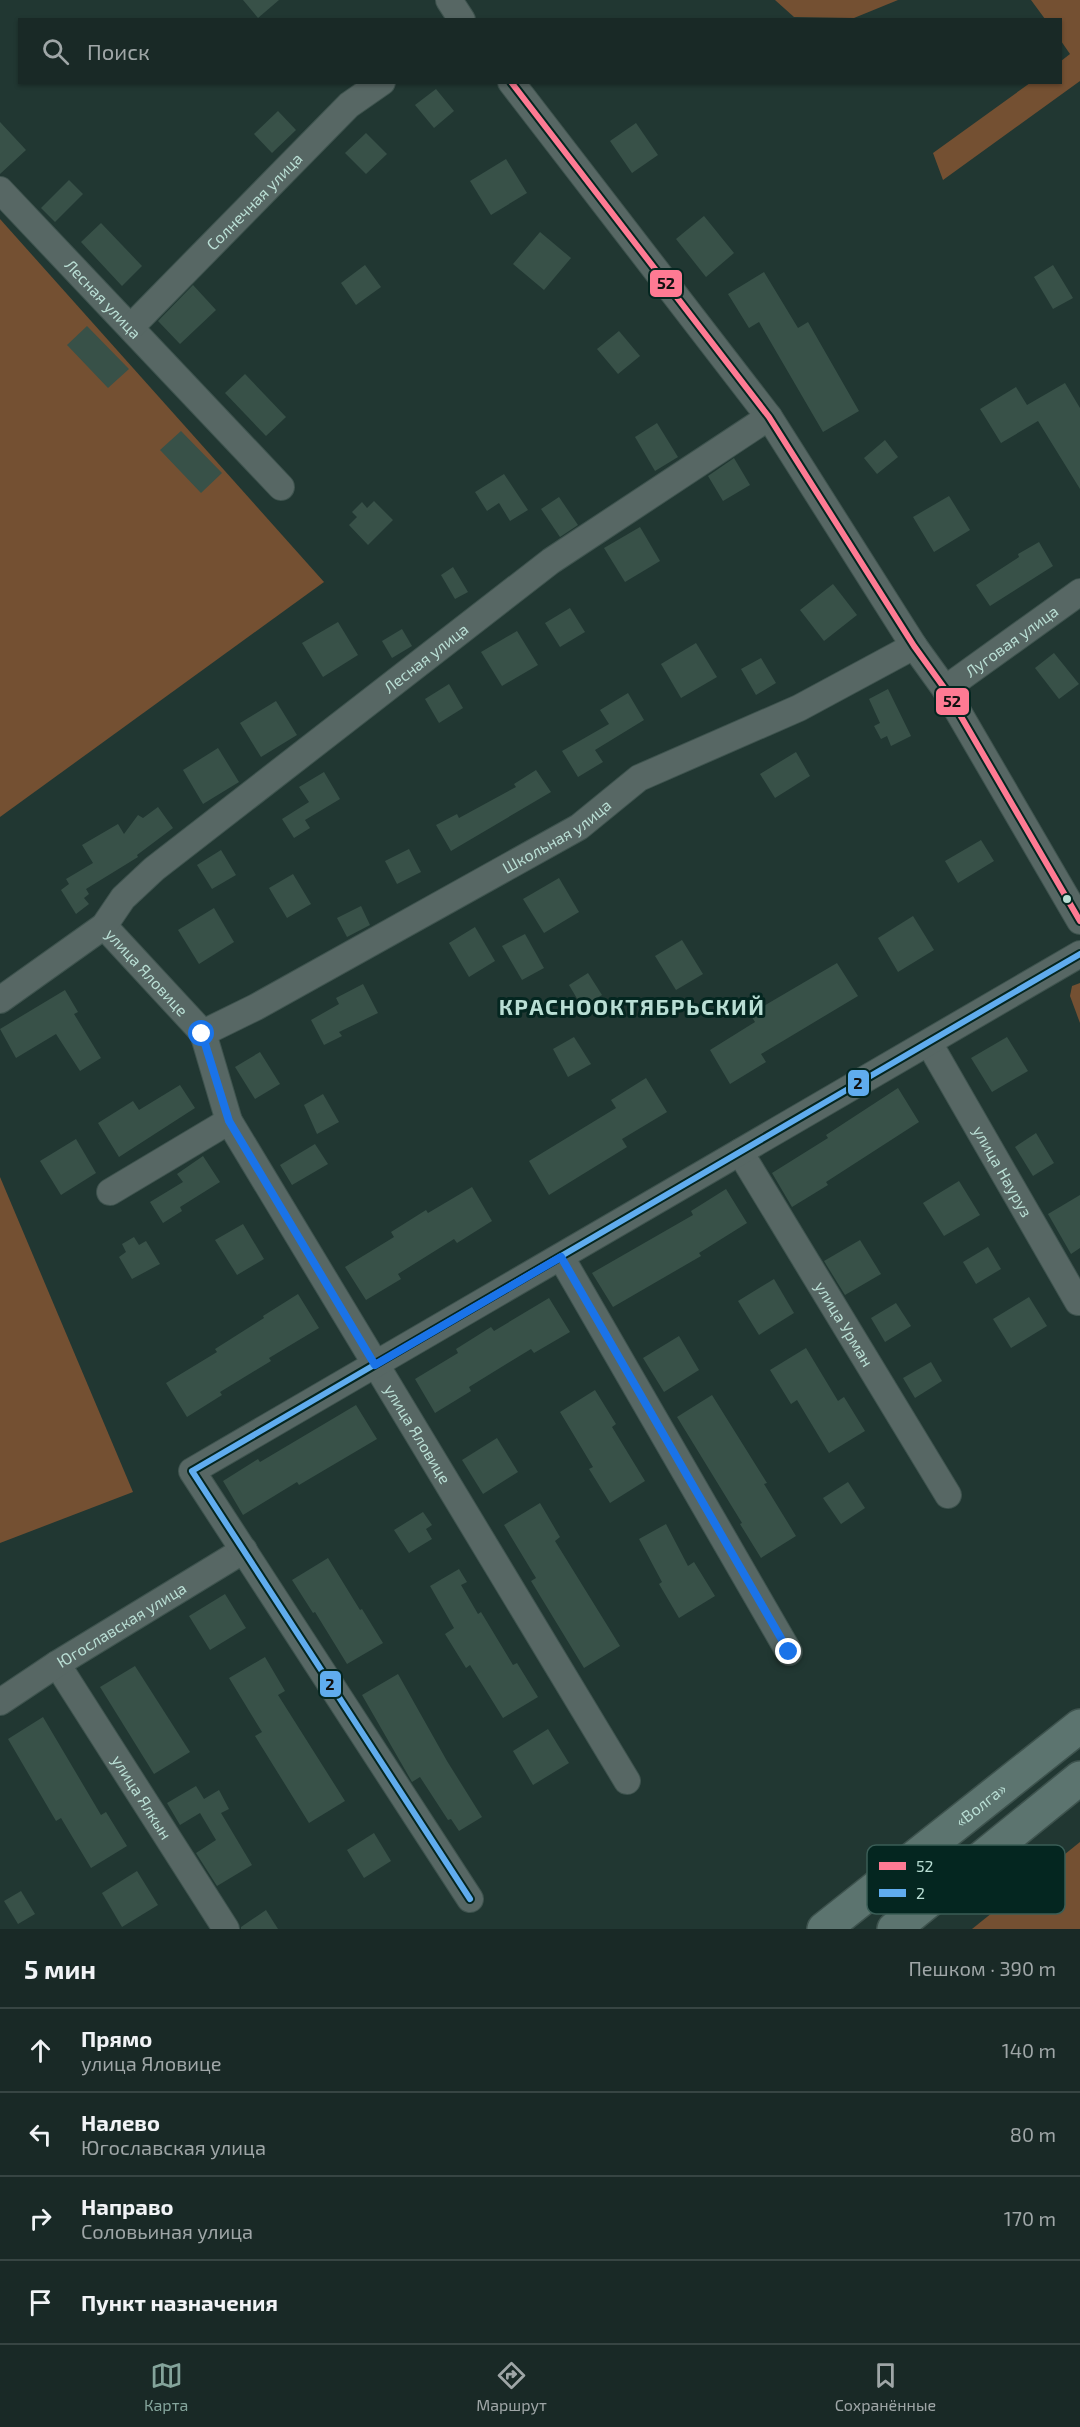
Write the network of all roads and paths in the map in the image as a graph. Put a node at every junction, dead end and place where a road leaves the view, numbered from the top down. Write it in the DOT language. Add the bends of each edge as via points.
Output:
graph roads {
  1 [pos="449,0"];
  2 [pos="461,18"];
  3 [pos="379,84"];
  4 [pos="513,84"];
  5 [pos="0,190"];
  6 [pos="131,327"];
  7 [pos="769,417"];
  8 [pos="281,487"];
  9 [pos="1080,592"];
  10 [pos="914,646"];
  11 [pos="945,689"];
  12 [pos="1080,921"];
  13 [pos="104,926"];
  14 [pos="1080,954"];
  15 [pos="0,1000"];
  16 [pos="202,1034"];
  17 [pos="928,1043"];
  18 [pos="229,1121"];
  19 [pos="740,1152"];
  20 [pos="110,1192"];
  21 [pos="561,1257"];
  22 [pos="1078,1302"];
  23 [pos="375,1365"];
  24 [pos="948,1495"];
  25 [pos="244,1550"];
  26 [pos="789,1652"];
  27 [pos="57,1664"];
  28 [pos="0,1702"];
  29 [pos="1080,1726"];
  30 [pos="1080,1778"];
  31 [pos="627,1781"];
  32 [pos="930,1845"];
  33 [pos="997,1845"];
  34 [pos="867,1895"];
  35 [pos="470,1899"];
  36 [pos="912,1914"];
  37 [pos="226,1929"];
  38 [pos="824,1929"];
  39 [pos="894,1929"];
  1 -- 2 [label="street"];
  3 -- 6 [label="street, Солнечная улица" via="349,105"];
  4 -- 7 [label="street"];
  5 -- 6 [label="street, Лесная улица"];
  6 -- 8 [label="street, Лесная улица"];
  7 -- 10 [label="street"];
  7 -- 13 [label="street, Лесная улица" via="551,561 154,869 123,898"];
  9 -- 11 [label="street, Луговая улица"];
  10 -- 11 [label="street"];
  10 -- 16 [label="street, Школьная улица" via="799,708 639,778 579,827"];
  11 -- 12 [label="street"];
  13 -- 15 [label="street, улица Яловице"];
  13 -- 16 [label="street, улица Яловице"];
  14 -- 17 [label="street"];
  16 -- 18 [label="street, улица Яловице"];
  17 -- 19 [label="street"];
  17 -- 22 [label="street, улица Науруз"];
  18 -- 20 [label="street"];
  18 -- 23 [label="street, улица Яловице"];
  19 -- 21 [label="street"];
  19 -- 24 [label="street, улица Урман"];
  21 -- 23 [label="street"];
  21 -- 26 [label="street"];
  23 -- 25 [label="street" via="192,1471"];
  23 -- 31 [label="street, улица Яловице"];
  25 -- 27 [label="street, Югославская улица"];
  25 -- 35 [label="street"];
  27 -- 28 [label="street, Югославская улица"];
  27 -- 37 [label="street, улица Ялкын"];
  29 -- 32 [label="highway, «Волга»"];
  30 -- 33 [label="highway"];
  34 -- 38 [label="highway, «Волга»"];
  36 -- 39 [label="highway"];
}
